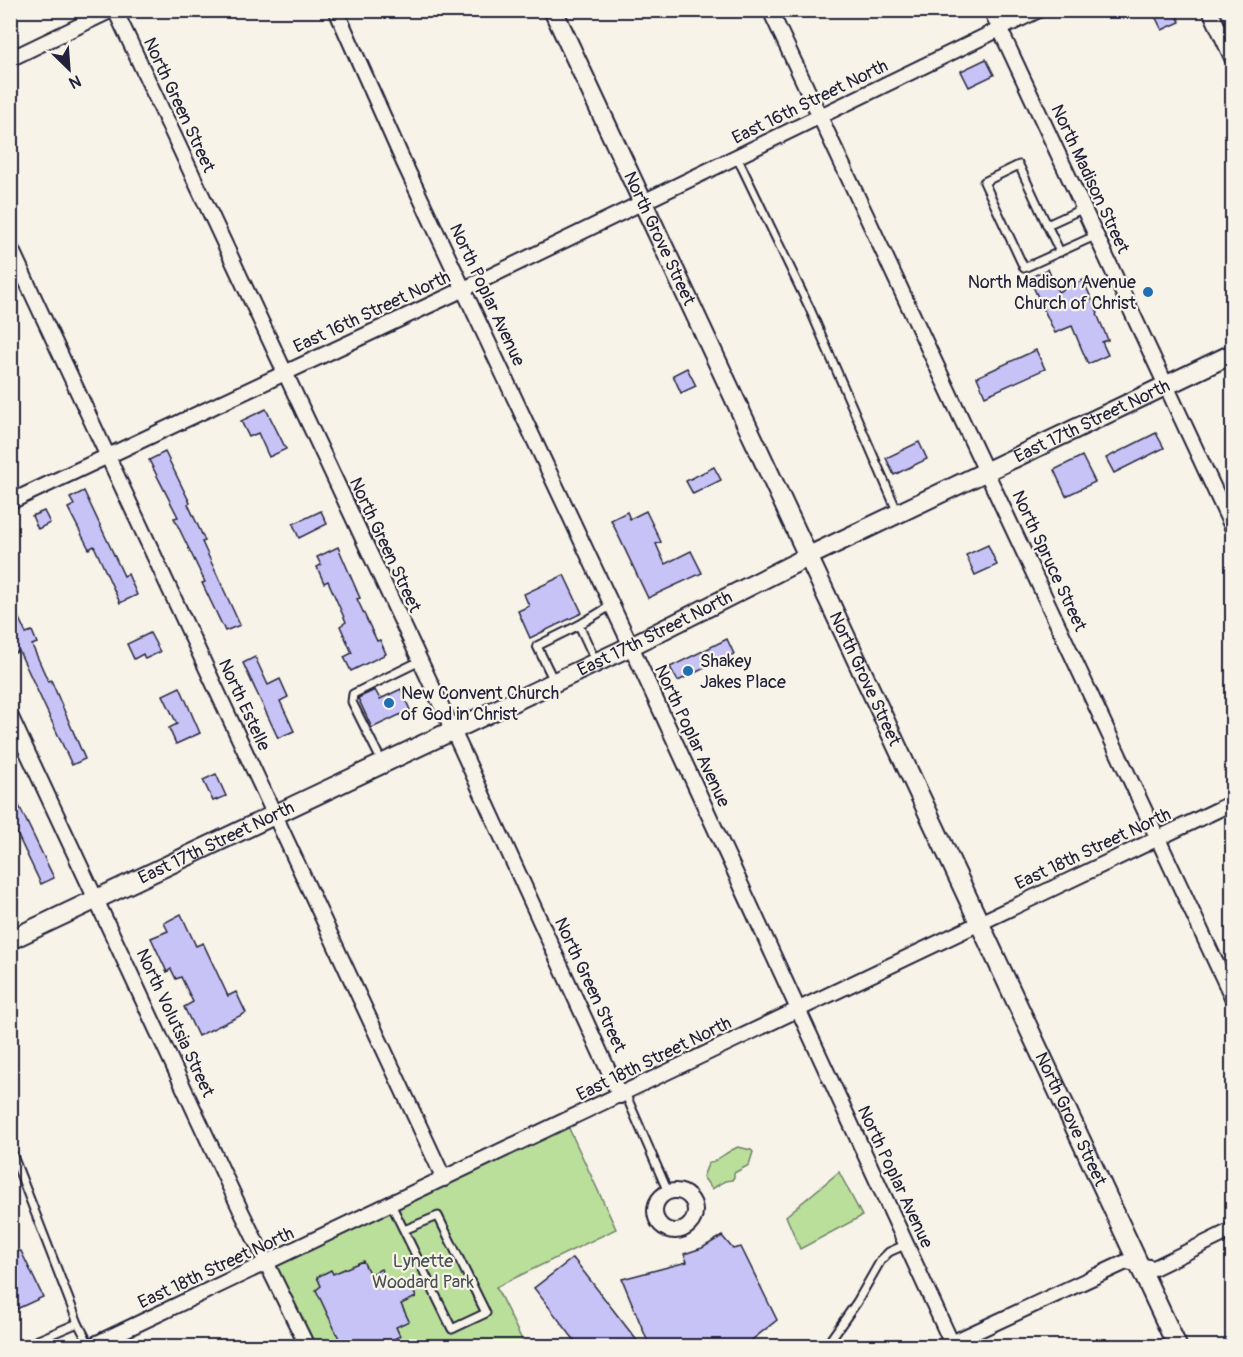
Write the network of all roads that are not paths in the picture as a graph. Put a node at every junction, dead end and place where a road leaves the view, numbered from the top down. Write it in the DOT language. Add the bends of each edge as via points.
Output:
graph roads {
  1 [pos="113,10"];
  2 [pos="336,10"];
  3 [pos="554,10"];
  4 [pos="770,10"];
  5 [pos="991,10"];
  6 [pos="1039,10"];
  7 [pos="1210,10"];
  8 [pos="1000,30"];
  9 [pos="1233,58"];
  10 [pos="10,59"];
  11 [pos="820,117"];
  12 [pos="737,157"];
  13 [pos="644,202"];
  14 [pos="1084,208"];
  15 [pos="1047,225"];
  16 [pos="1097,235"];
  17 [pos="10,246"];
  18 [pos="1060,252"];
  19 [pos="464,289"];
  20 [pos="1233,354"];
  21 [pos="284,373"];
  22 [pos="1167,385"];
  23 [pos="109,455"];
  24 [pos="988,472"];
  25 [pos="10,502"];
  26 [pos="899,514"];
  27 [pos="1233,527"];
  28 [pos="809,556"];
  29 [pos="612,605"];
  30 [pos="579,625"];
  31 [pos="631,646"];
  32 [pos="420,661"];
  33 [pos="596,662"];
  34 [pos="554,682"];
  35 [pos="10,715"];
  36 [pos="453,730"];
  37 [pos="383,763"];
  38 [pos="1233,803"];
  39 [pos="274,815"];
  40 [pos="1159,838"];
  41 [pos="98,899"];
  42 [pos="979,923"];
  43 [pos="10,940"];
  44 [pos="1233,997"];
  45 [pos="798,1010"];
  46 [pos="622,1094"];
  47 [pos="10,1148"];
  48 [pos="444,1179"];
  49 [pos="668,1192"];
  50 [pos="391,1204"];
  51 [pos="404,1230"];
  52 [pos="1233,1230"];
  53 [pos="907,1244"];
  54 [pos="266,1263"];
  55 [pos="1138,1265"];
  56 [pos="78,1323"];
  57 [pos="950,1345"];
  58 [pos="24,1347"];
  59 [pos="91,1347"];
  60 [pos="307,1347"];
  61 [pos="826,1347"];
  62 [pos="1177,1347"];
  1 -- 10 [label="street"];
  1 -- 21 [label="street, North Green Street"];
  2 -- 19 [label="street, North Poplar Avenue"];
  3 -- 13 [label="street, North Grove Street"];
  4 -- 11 [label="street, North Spruce Street"];
  5 -- 8 [label="street, North Madison Street"];
  6 -- 8 [label="street, East 16th Street North"];
  7 -- 9 [label="street"];
  8 -- 11 [label="street, East 16th Street North"];
  8 -- 14 [label="street, North Madison Street"];
  11 -- 12 [label="street, East 16th Street North"];
  11 -- 24 [label="street, North Spruce Street"];
  12 -- 13 [label="street, East 16th Street North"];
  12 -- 26 [label="lane" via="810,309"];
  13 -- 19 [label="street, East 16th Street North"];
  13 -- 28 [label="street, North Grove Street"];
  14 -- 15 [label="lane"];
  14 -- 16 [label="street, North Madison Street"];
  15 -- 18 [label="lane"];
  15 -- 18 [label="lane" via="1019,165 984,182 1024,268"];
  16 -- 18 [label="lane"];
  16 -- 22 [label="street, North Madison Street"];
  17 -- 23 [label="street, North Estelle"];
  19 -- 21 [label="street, East 16th Street North"];
  19 -- 29 [label="street, North Poplar Avenue"];
  20 -- 22 [label="street, East 17th Street North"];
  21 -- 23 [label="street, East 16th Street North"];
  21 -- 32 [label="street, North Green Street"];
  22 -- 24 [label="street, East 17th Street North"];
  22 -- 27 [label="street, North Madison Street"];
  23 -- 25 [label="street, East 16th Street North"];
  23 -- 39 [label="street, North Estelle"];
  24 -- 26 [label="street, East 17th Street North"];
  24 -- 40 [label="street, North Spruce Street"];
  26 -- 28 [label="street, East 17th Street North"];
  28 -- 31 [label="street, East 17th Street North"];
  28 -- 42 [label="street, North Grove Street"];
  29 -- 30 [label="lane"];
  29 -- 31 [label="street, North Poplar Avenue"];
  30 -- 33 [label="lane"];
  30 -- 34 [label="lane" via="537,646"];
  31 -- 33 [label="street, East 17th Street North"];
  31 -- 45 [label="street, North Poplar Avenue"];
  32 -- 36 [label="street, North Green Street"];
  32 -- 37 [label="lane" via="353,694 352,702"];
  33 -- 34 [label="street, East 17th Street North"];
  34 -- 36 [label="street, East 17th Street North"];
  35 -- 41 [label="street, North Volutsia Street"];
  36 -- 37 [label="street, East 17th Street North"];
  36 -- 46 [label="street, North Green Street"];
  37 -- 39 [label="street, East 17th Street North"];
  38 -- 40 [label="street, East 18th Street North"];
  39 -- 41 [label="street, East 17th Street North"];
  39 -- 48 [label="street, North Estelle"];
  40 -- 42 [label="street, East 18th Street North"];
  40 -- 44 [label="street, North Spruce Street"];
  41 -- 43 [label="street, East 17th Street North"];
  41 -- 54 [label="street, North Volutsia Street"];
  42 -- 45 [label="street, East 18th Street North"];
  42 -- 55 [label="street, North Grove Street"];
  45 -- 46 [label="street, East 18th Street North"];
  45 -- 53 [label="street, North Poplar Avenue"];
  46 -- 48 [label="street, East 18th Street North"];
  46 -- 49 [label="lane"];
  47 -- 56 [label="lane"];
  48 -- 50 [label="street, East 18th Street North"];
  50 -- 51 [label="lane"];
  50 -- 54 [label="street, East 18th Street North"];
  51 -- 51 [label="lane" via="452,1329 486,1313 438,1216"];
  52 -- 55 [label="street" via="1154,1268"];
  53 -- 57 [label="street, North Poplar Avenue"];
  53 -- 61 [label="lane" via="881,1260"];
  54 -- 59 [label="street, East 18th Street North"];
  54 -- 60 [label="street, North Volutsia Street"];
  55 -- 57 [label="street" via="1126,1262"];
  55 -- 62 [label="street, North Grove Street"];
  56 -- 58 [label="lane"];
  56 -- 59 [label="lane"];
}
